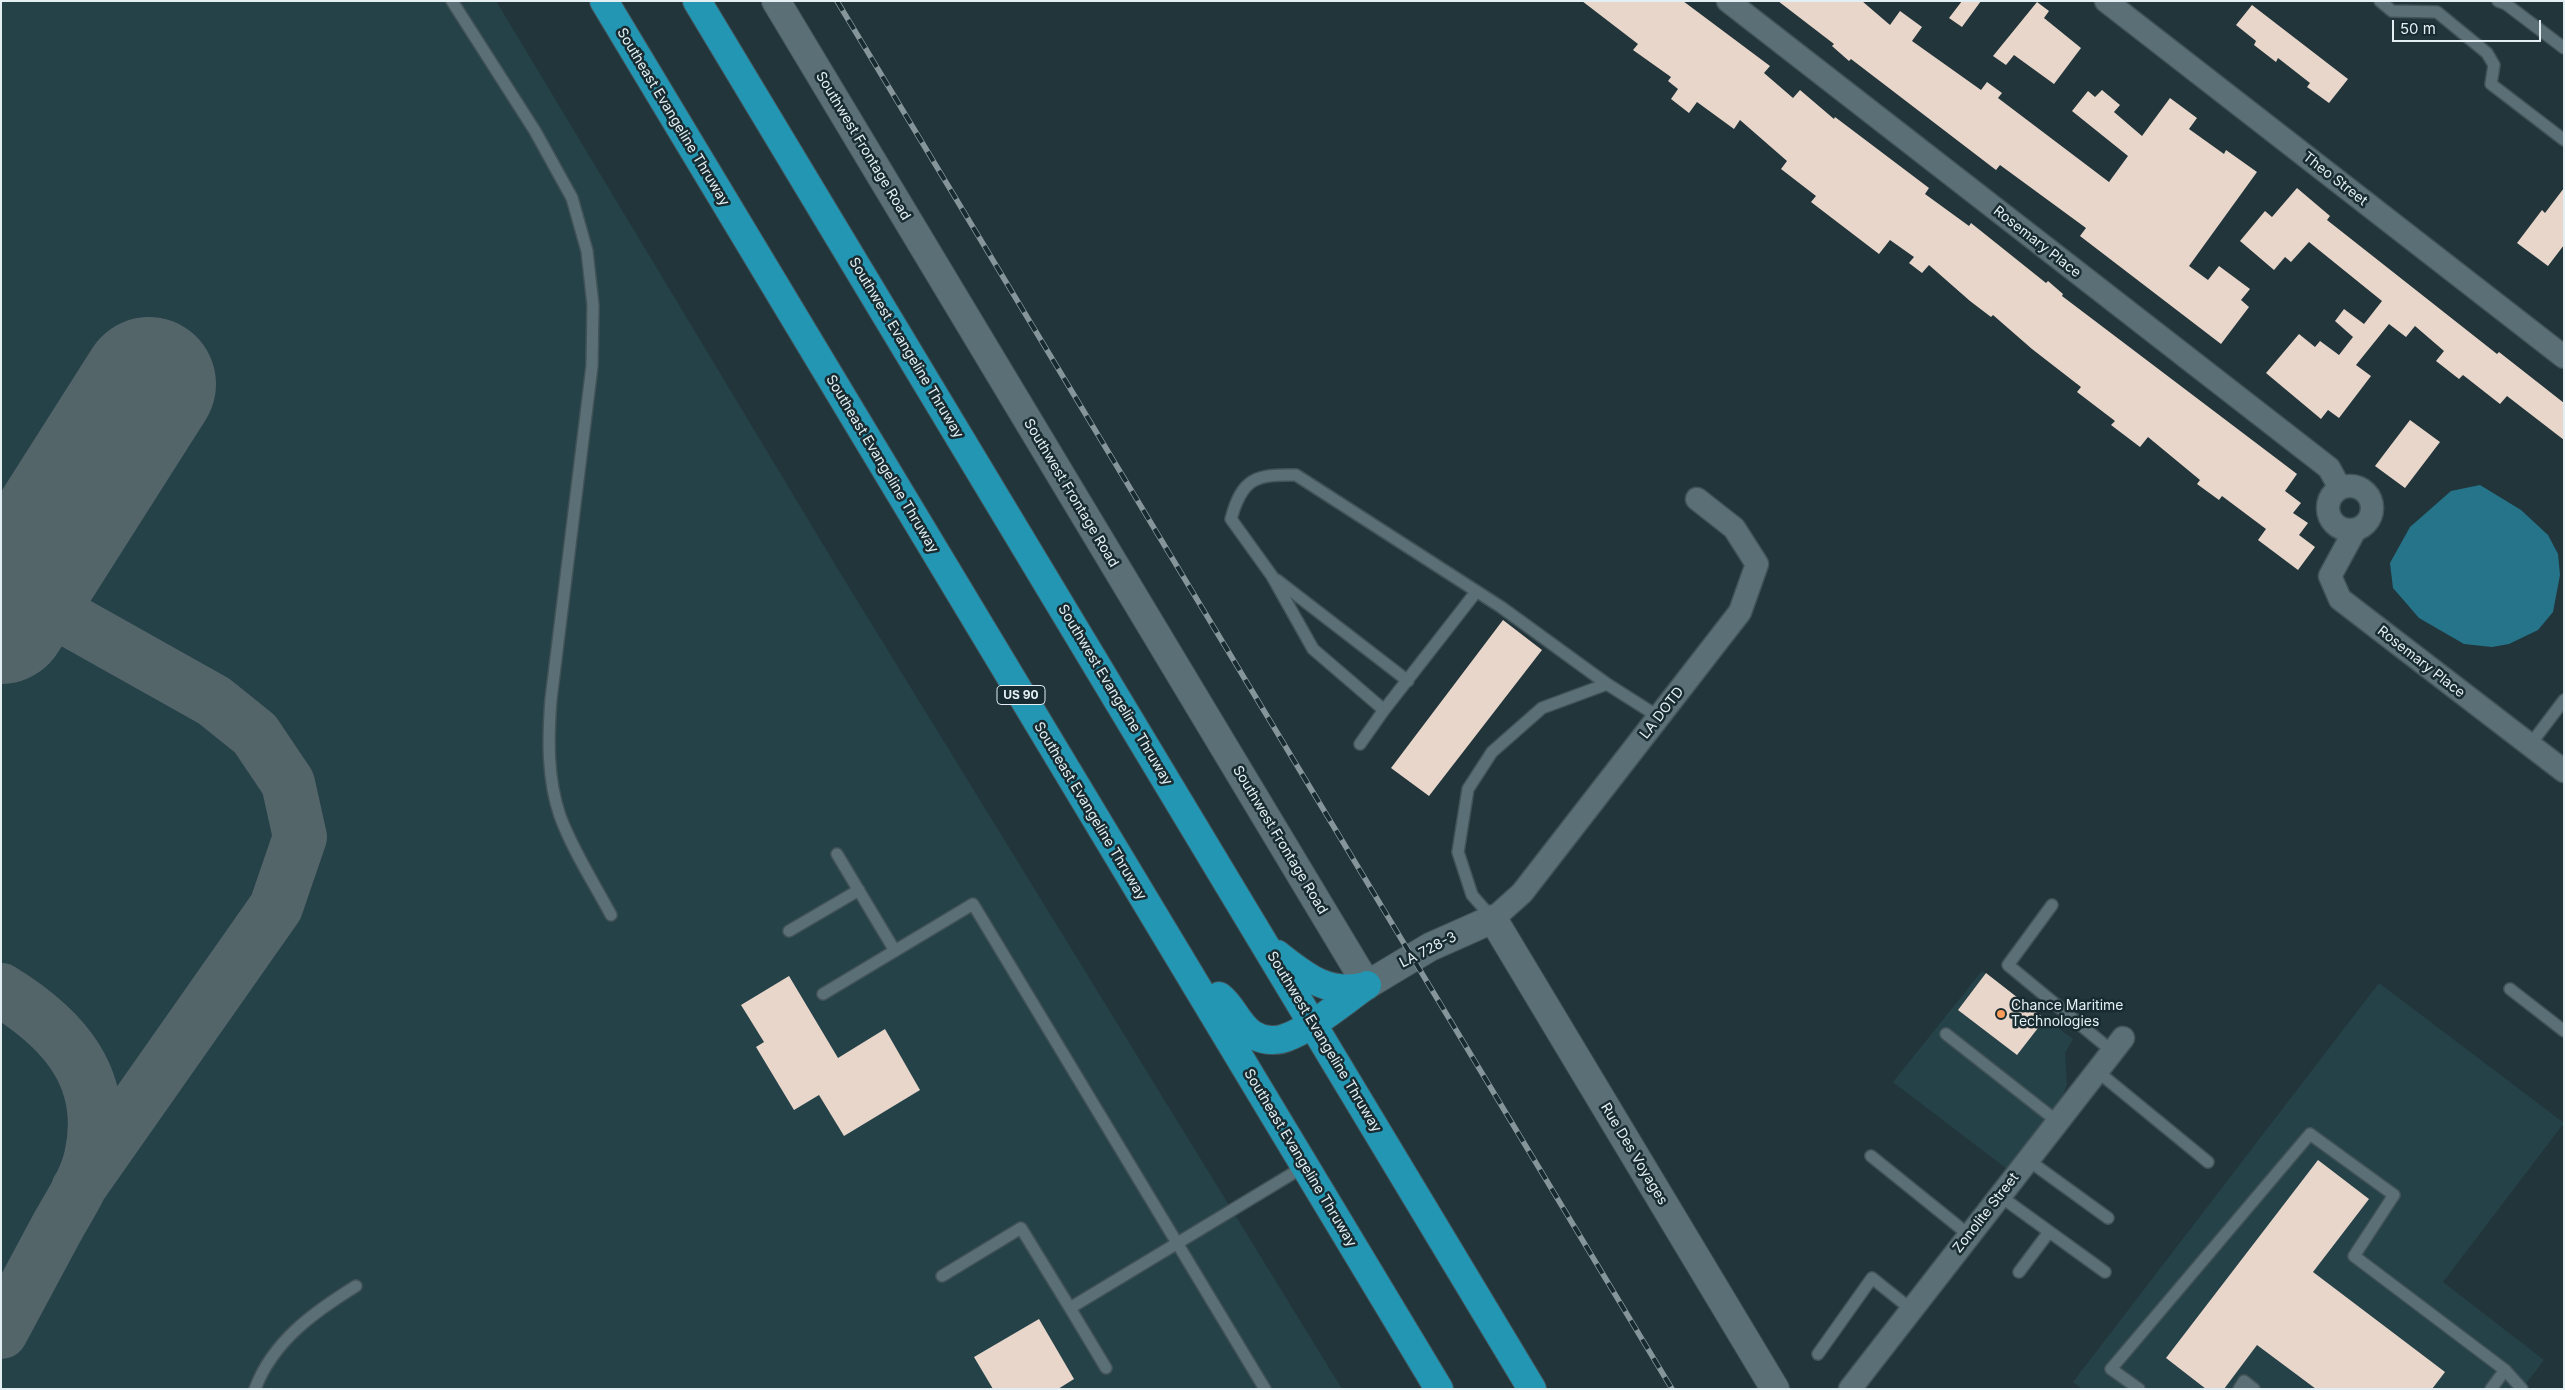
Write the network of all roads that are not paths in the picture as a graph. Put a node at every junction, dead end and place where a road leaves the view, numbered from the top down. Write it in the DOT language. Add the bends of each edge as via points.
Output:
graph roads {
  1 [pos="452,1"];
  2 [pos="604,1"];
  3 [pos="697,1"];
  4 [pos="776,1"];
  5 [pos="1728,1"];
  6 [pos="2106,1"];
  7 [pos="2380,1"];
  8 [pos="2498,1"];
  9 [pos="2440,6"];
  10 [pos="2564,48"];
  11 [pos="2564,140"];
  12 [pos="2564,357"];
  13 [pos="2340,488"];
  14 [pos="1697,499"];
  15 [pos="2354,530"];
  16 [pos="1272,576"];
  17 [pos="1476,592"];
  18 [pos="1408,681"];
  19 [pos="1606,684"];
  20 [pos="2562,706"];
  21 [pos="1384,710"];
  22 [pos="1659,717"];
  23 [pos="1360,744"];
  24 [pos="2530,745"];
  25 [pos="2564,771"];
  26 [pos="837,854"];
  27 [pos="858,890"];
  28 [pos="2052,905"];
  29 [pos="611,916"];
  30 [pos="1493,919"];
  31 [pos="789,931"];
  32 [pos="1267,946"];
  33 [pos="896,951"];
  34 [pos="1186,971"];
  35 [pos="1367,985"];
  36 [pos="2510,989"];
  37 [pos="823,994"];
  38 [pos="1312,1022"];
  39 [pos="2564,1031"];
  40 [pos="1946,1034"];
  41 [pos="2118,1045"];
  42 [pos="2097,1071"];
  43 [pos="2058,1122"];
  44 [pos="1871,1156"];
  45 [pos="2028,1160"];
  46 [pos="2208,1162"];
  47 [pos="1305,1166"];
  48 [pos="2000,1196"];
  49 [pos="2108,1218"];
  50 [pos="2049,1232"];
  51 [pos="1969,1235"];
  52 [pos="1177,1244"];
  53 [pos="2019,1272"];
  54 [pos="2105,1272"];
  55 [pos="942,1276"];
  56 [pos="356,1286"];
  57 [pos="1070,1308"];
  58 [pos="1912,1310"];
  59 [pos="1818,1354"];
  60 [pos="1106,1368"];
  61 [pos="2505,1370"];
  62 [pos="255,1389"];
  63 [pos="1265,1389"];
  64 [pos="1439,1389"];
  65 [pos="1532,1389"];
  66 [pos="1774,1389"];
  67 [pos="1850,1389"];
  68 [pos="2139,1389"];
  69 [pos="2239,1389"];
  70 [pos="2254,1389"];
  71 [pos="2492,1389"];
  72 [pos="2522,1389"];
  1 -- 29 [label="lane" via="535,131 572,198 587,251 593,305 592,366 548,742 551,778 560,816"];
  2 -- 34 [label="highway, Southeast Evangeline Thruway / US 90"];
  3 -- 32 [label="highway, Southwest Evangeline Thruway"];
  4 -- 35 [label="main road, Southwest Frontage Road"];
  5 -- 13 [label="street, Rosemary Place" via="2329,468"];
  6 -- 12 [label="street, Theo Street"];
  7 -- 9 [label="lane" via="2392,10"];
  8 -- 10 [label="lane"];
  9 -- 11 [label="lane" via="2487,53 2494,65 2491,84"];
  13 -- 15 [label="street" via="2327,505 2329,519 2340,529"];
  13 -- 15 [label="street, Rosemary Place" via="2362,489 2371,501 2371,516"];
  14 -- 22 [label="street, LA DOTD" via="1734,528 1757,564 1740,612"];
  15 -- 24 [label="street, Rosemary Place" via="2330,576 2340,599"];
  16 -- 17 [label="lane" via="1231,519 1237,498 1252,480 1274,474 1296,475"];
  16 -- 18 [label="lane"];
  16 -- 21 [label="lane" via="1313,649"];
  17 -- 18 [label="lane"];
  17 -- 19 [label="lane"];
  18 -- 21 [label="lane"];
  19 -- 22 [label="lane"];
  19 -- 30 [label="lane" via="1542,708 1492,752 1468,789 1458,852 1472,895"];
  20 -- 24 [label="lane"];
  21 -- 23 [label="lane"];
  22 -- 30 [label="street, LA DOTD" via="1522,893"];
  24 -- 25 [label="street, Rosemary Place"];
  26 -- 27 [label="lane"];
  27 -- 31 [label="lane"];
  27 -- 33 [label="lane"];
  28 -- 41 [label="lane" via="2008,965"];
  30 -- 35 [label="main road, LA 728-3" via="1430,947"];
  30 -- 66 [label="main road, Rue Des Voyages"];
  32 -- 35 [label="highway" via="1316,982 1351,990"];
  32 -- 38 [label="highway, Southwest Evangeline Thruway"];
  33 -- 37 [label="lane"];
  33 -- 52 [label="lane" via="973,904"];
  34 -- 38 [label="highway" via="1223,998 1242,1026 1261,1038 1285,1038"];
  34 -- 47 [label="highway, Southeast Evangeline Thruway / US 90"];
  35 -- 38 [label="highway"];
  36 -- 39 [label="lane"];
  38 -- 65 [label="highway, Southwest Evangeline Thruway"];
  40 -- 43 [label="lane"];
  41 -- 42 [label="street, Zonolite Street"];
  42 -- 43 [label="street, Zonolite Street"];
  42 -- 46 [label="lane"];
  43 -- 45 [label="street, Zonolite Street"];
  44 -- 51 [label="lane"];
  45 -- 48 [label="street, Zonolite Street"];
  45 -- 49 [label="lane"];
  47 -- 52 [label="lane"];
  47 -- 64 [label="highway, Southeast Evangeline Thruway / US 90"];
  48 -- 50 [label="lane"];
  48 -- 51 [label="street, Zonolite Street"];
  50 -- 53 [label="lane"];
  50 -- 54 [label="lane"];
  51 -- 58 [label="street, Zonolite Street"];
  52 -- 57 [label="lane"];
  52 -- 63 [label="lane"];
  55 -- 57 [label="lane" via="1022,1228"];
  56 -- 62 [label="lane" via="324,1306 284,1339 260,1374"];
  57 -- 60 [label="lane"];
  58 -- 59 [label="lane" via="1872,1278"];
  58 -- 67 [label="street, Zonolite Street"];
  61 -- 68 [label="lane" via="2354,1256 2394,1195 2310,1134 2112,1369"];
  61 -- 71 [label="lane"];
  61 -- 72 [label="lane"];
  69 -- 70 [label="lane" via="2244,1381"];
}
